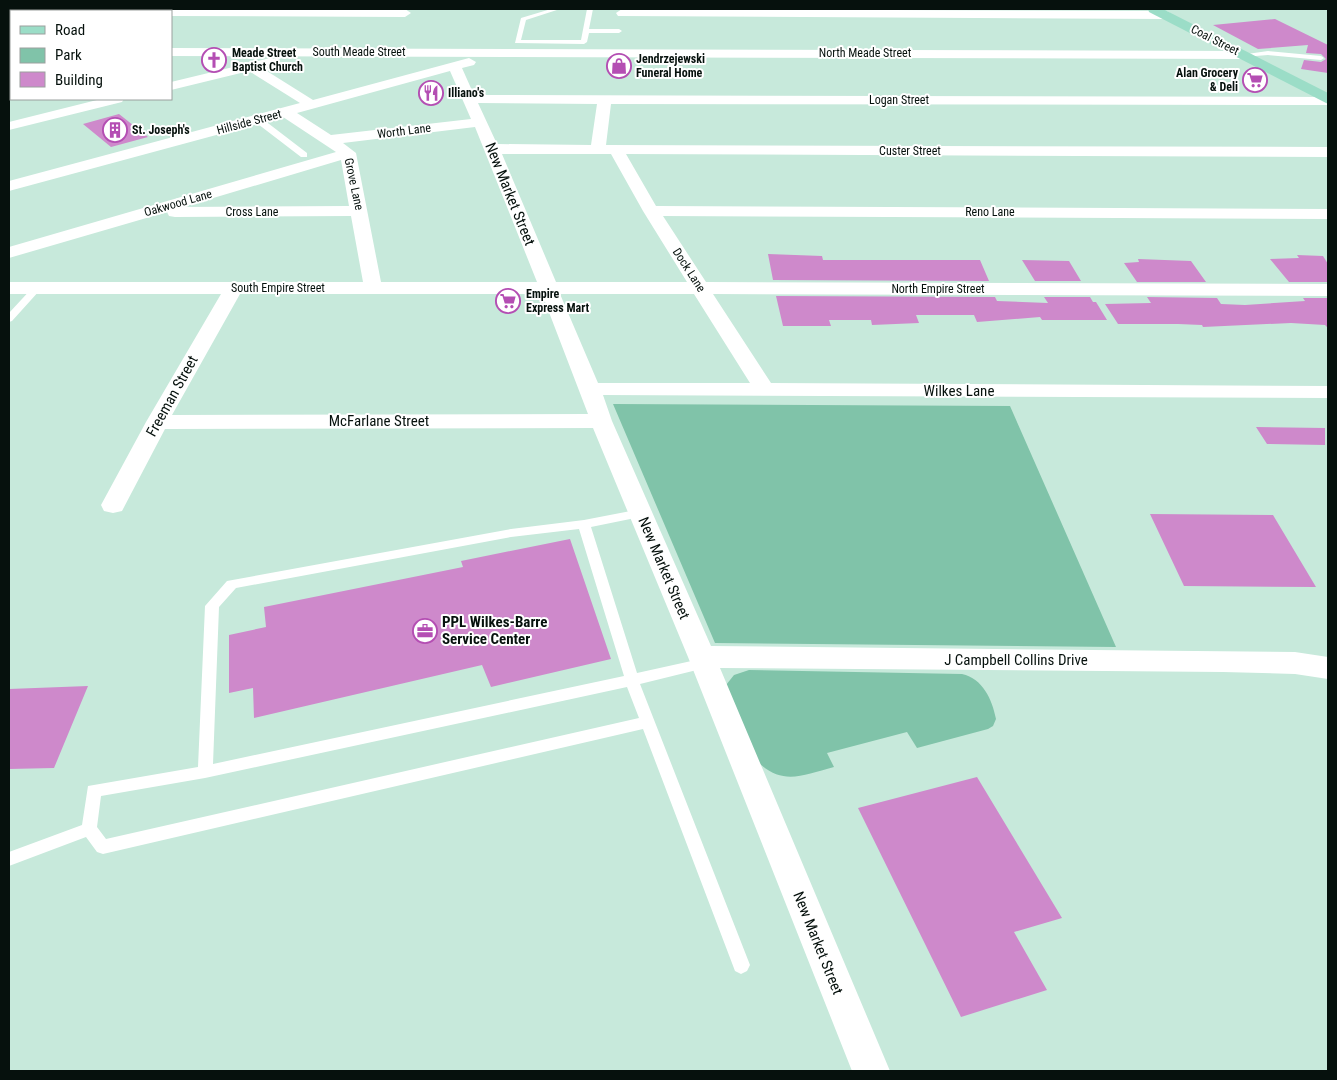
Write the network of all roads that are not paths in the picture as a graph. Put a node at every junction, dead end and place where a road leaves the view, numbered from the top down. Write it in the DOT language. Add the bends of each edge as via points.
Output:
graph roads {
  1 [pos="557,9"];
  2 [pos="590,9"];
  3 [pos="406,11"];
  4 [pos="622,11"];
  5 [pos="172,12"];
  6 [pos="1161,12"];
  7 [pos="396,28"];
  8 [pos="586,31"];
  9 [pos="619,31"];
  10 [pos="172,52"];
  11 [pos="308,52"];
  12 [pos="486,52"];
  13 [pos="616,52"];
  14 [pos="1243,55"];
  15 [pos="1321,58"];
  16 [pos="250,66"];
  17 [pos="454,66"];
  18 [pos="172,86"];
  19 [pos="470,99"];
  20 [pos="605,99"];
  21 [pos="49,100"];
  22 [pos="113,100"];
  23 [pos="1328,100"];
  24 [pos="312,105"];
  25 [pos="286,112"];
  26 [pos="257,119"];
  27 [pos="35,120"];
  28 [pos="480,122"];
  29 [pos="9,126"];
  30 [pos="328,140"];
  31 [pos="492,149"];
  32 [pos="598,150"];
  33 [pos="616,150"];
  34 [pos="1328,152"];
  35 [pos="348,153"];
  36 [pos="304,155"];
  37 [pos="9,186"];
  38 [pos="360,211"];
  39 [pos="651,211"];
  40 [pos="145,213"];
  41 [pos="1328,214"];
  42 [pos="9,254"];
  43 [pos="9,288"];
  44 [pos="37,288"];
  45 [pos="373,288"];
  46 [pos="548,288"];
  47 [pos="700,288"];
  48 [pos="233,289"];
  49 [pos="1328,290"];
  50 [pos="9,319"];
  51 [pos="590,389"];
  52 [pos="765,390"];
  53 [pos="1328,392"];
  54 [pos="602,421"];
  55 [pos="156,422"];
  56 [pos="113,504"];
  57 [pos="641,512"];
  58 [pos="584,524"];
  59 [pos="704,660"];
  60 [pos="1328,668"];
  61 [pos="632,680"];
  62 [pos="648,722"];
  63 [pos="205,772"];
  64 [pos="89,829"];
  65 [pos="9,859"];
  66 [pos="741,965"];
  67 [pos="871,1071"];
  1 -- 8 [label="lane" via="523,19 517,42 584,42"];
  2 -- 8 [label="lane"];
  3 -- 5 [label="street"];
  3 -- 7 [label="street"];
  4 -- 6 [label="street"];
  4 -- 9 [label="street"];
  6 -- 14 [label="main road, Coal Street"];
  8 -- 9 [label="lane"];
  9 -- 13 [label="street"];
  10 -- 11 [label="street, South Meade Street"];
  11 -- 12 [label="street, South Meade Street" via="384,48"];
  11 -- 16 [label="street"];
  12 -- 13 [label="street, North Meade Street"];
  12 -- 17 [label="street, Hillside Street" via="479,59"];
  13 -- 14 [label="street, North Meade Street"];
  14 -- 15 [label="lane" via="1268,53"];
  14 -- 23 [label="main road, Coal Street"];
  16 -- 18 [label="street"];
  16 -- 24 [label="street"];
  17 -- 19 [label="street, New Market Street"];
  17 -- 24 [label="street, Hillside Street"];
  19 -- 20 [label="street, Logan Street"];
  19 -- 28 [label="street, New Market Street"];
  20 -- 23 [label="street, Logan Street"];
  20 -- 32 [label="street"];
  21 -- 27 [label="street"];
  22 -- 27 [label="street"];
  24 -- 25 [label="street, Hillside Street"];
  25 -- 26 [label="street, Hillside Street"];
  25 -- 30 [label="street, Grove Lane"];
  26 -- 36 [label="lane"];
  26 -- 37 [label="street, Hillside Street"];
  27 -- 29 [label="street"];
  28 -- 30 [label="street, Worth Lane"];
  28 -- 31 [label="street, New Market Street"];
  30 -- 35 [label="street, Grove Lane"];
  31 -- 32 [label="street, Custer Street"];
  31 -- 46 [label="street, New Market Street"];
  32 -- 33 [label="street, Custer Street"];
  33 -- 34 [label="street, Custer Street"];
  33 -- 39 [label="street, Dock Lane"];
  35 -- 38 [label="street, Grove Lane"];
  35 -- 40 [label="street, Oakwood Lane"];
  38 -- 40 [label="street, Cross Lane"];
  38 -- 45 [label="street, Grove Lane"];
  39 -- 41 [label="street, Reno Lane"];
  39 -- 47 [label="street, Dock Lane"];
  40 -- 42 [label="street, Oakwood Lane"];
  43 -- 44 [label="street, South Empire Street"];
  44 -- 48 [label="street, South Empire Street"];
  44 -- 50 [label="lane"];
  45 -- 46 [label="street, South Empire Street"];
  45 -- 48 [label="street, South Empire Street"];
  46 -- 47 [label="street, North Empire Street"];
  46 -- 51 [label="street, New Market Street"];
  47 -- 49 [label="street, North Empire Street"];
  47 -- 52 [label="street, Dock Lane"];
  48 -- 55 [label="street, Freeman Street"];
  51 -- 52 [label="street, Wilkes Lane"];
  51 -- 54 [label="street, New Market Street"];
  52 -- 53 [label="street, Wilkes Lane"];
  54 -- 55 [label="street, McFarlane Street"];
  54 -- 57 [label="street, New Market Street"];
  55 -- 56 [label="street, Freeman Street"];
  57 -- 58 [label="lane"];
  57 -- 59 [label="street, New Market Street"];
  58 -- 61 [label="lane"];
  58 -- 63 [label="lane" via="512,533 232,584 212,606"];
  59 -- 60 [label="street, J Campbell Collins Drive" via="1223,661 1296,663"];
  59 -- 61 [label="lane"];
  59 -- 67 [label="street, New Market Street"];
  61 -- 62 [label="lane"];
  61 -- 63 [label="lane"];
  62 -- 64 [label="lane" via="103,847"];
  62 -- 66 [label="lane"];
  63 -- 64 [label="lane" via="94,791"];
  64 -- 65 [label="lane"];
}
